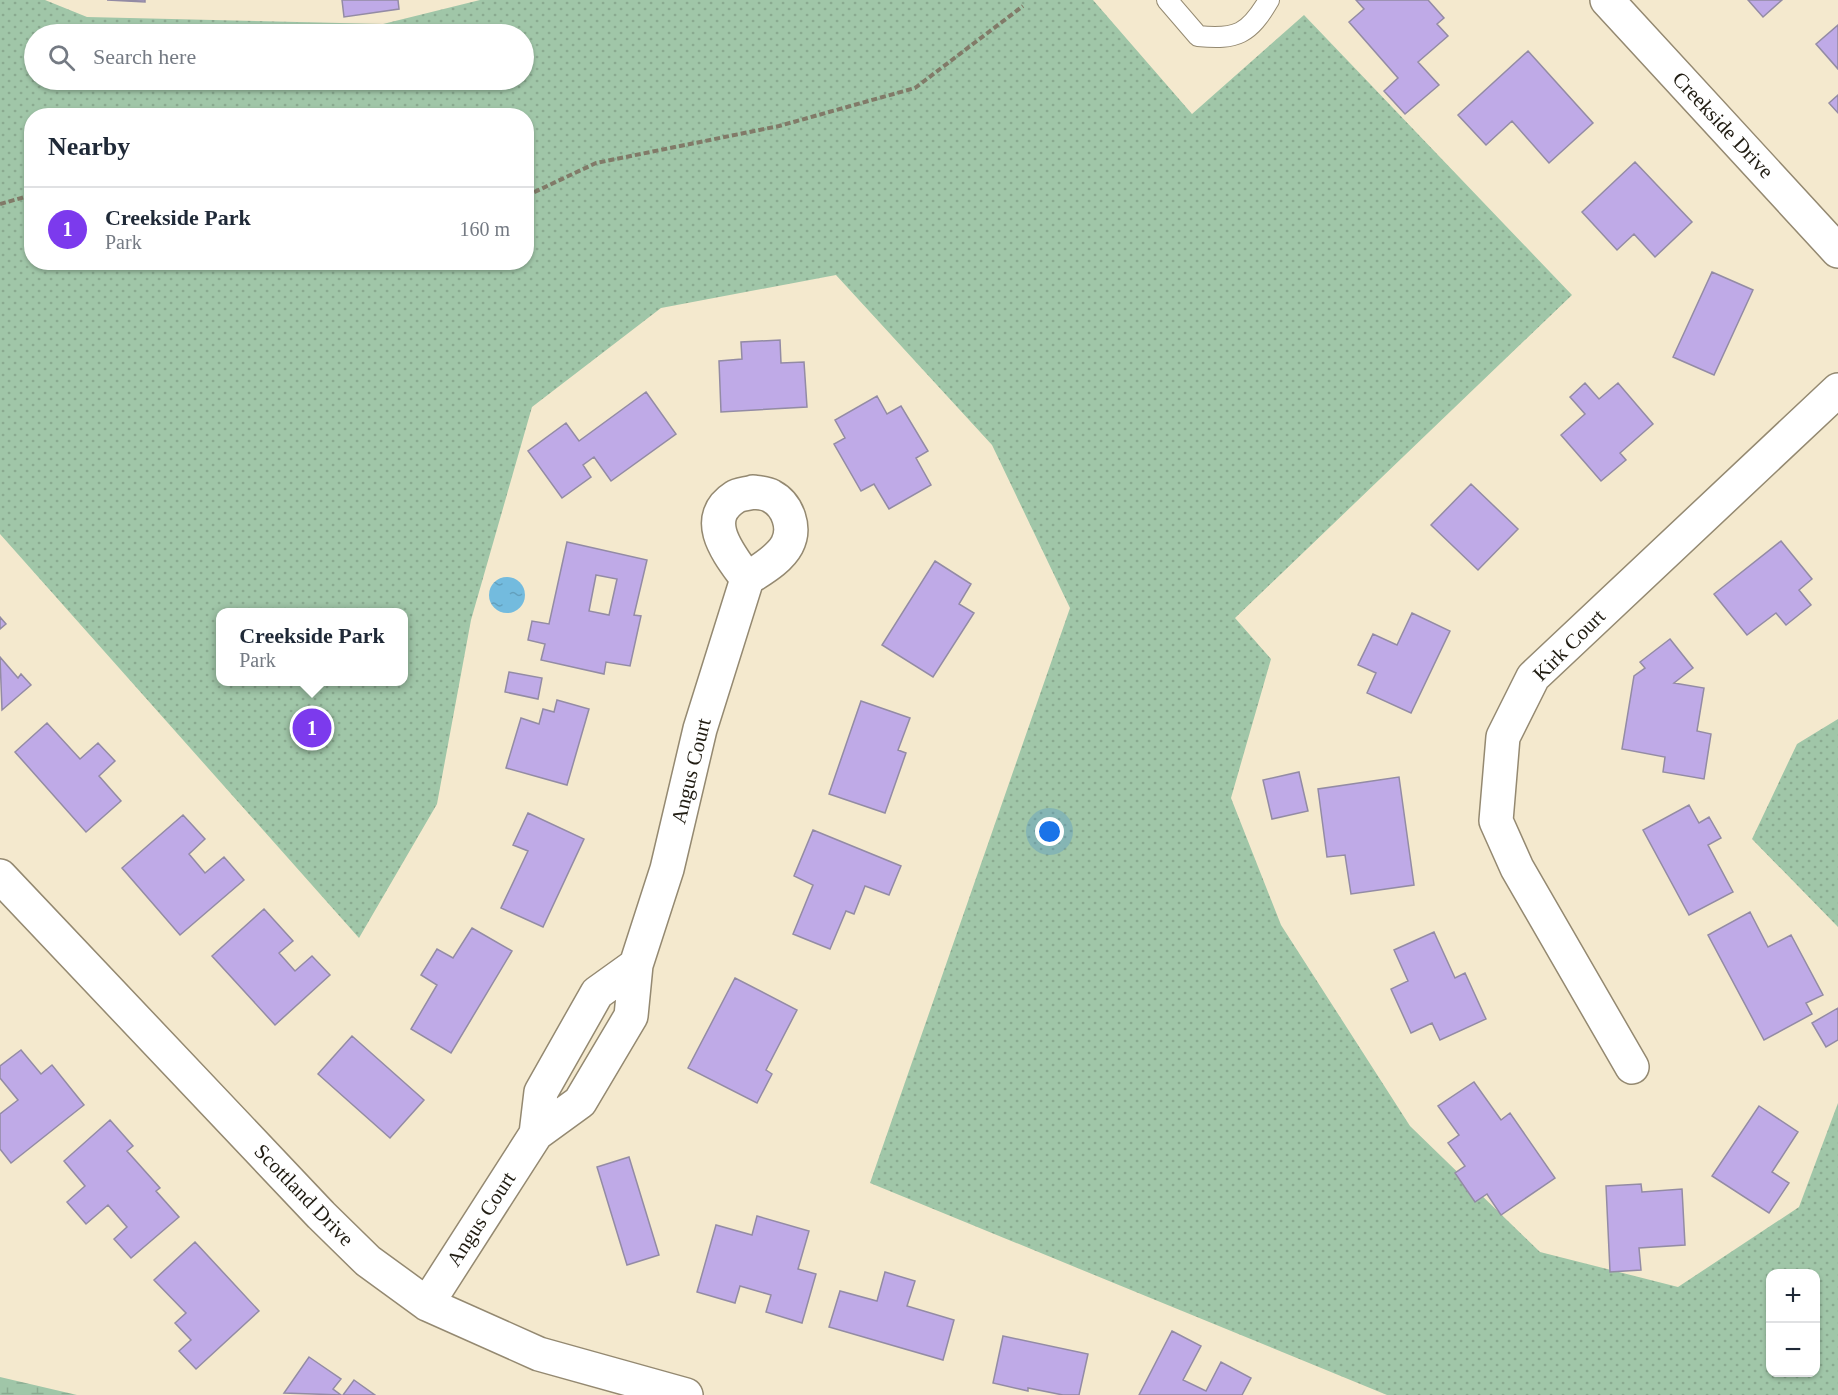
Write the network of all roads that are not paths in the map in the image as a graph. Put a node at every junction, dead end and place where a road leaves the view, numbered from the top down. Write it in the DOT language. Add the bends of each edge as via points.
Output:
graph roads {
  1 [pos="1167,0"];
  2 [pos="1269,0"];
  3 [pos="1607,0"];
  4 [pos="1838,250"];
  5 [pos="1838,390"];
  6 [pos="747,579"];
  7 [pos="0,876"];
  8 [pos="1632,1067"];
  9 [pos="427,1304"];
  10 [pos="686,1395"];
  1 -- 2 [label="lane" via="1198,36 1226,39 1255,24"];
  3 -- 4 [label="street, Creekside Drive"];
  5 -- 8 [label="street, Kirk Court" via="1533,677 1503,737 1496,821 1517,868"];
  6 -- 9 [label="street, Angus Court" via="700,729 667,869 636,965 631,1016 580,1102 536,1134"];
  7 -- 9 [label="street, Scottland Drive" via="321,1215 368,1261"];
  9 -- 10 [label="street, Scottland Drive" via="539,1354"];
}
